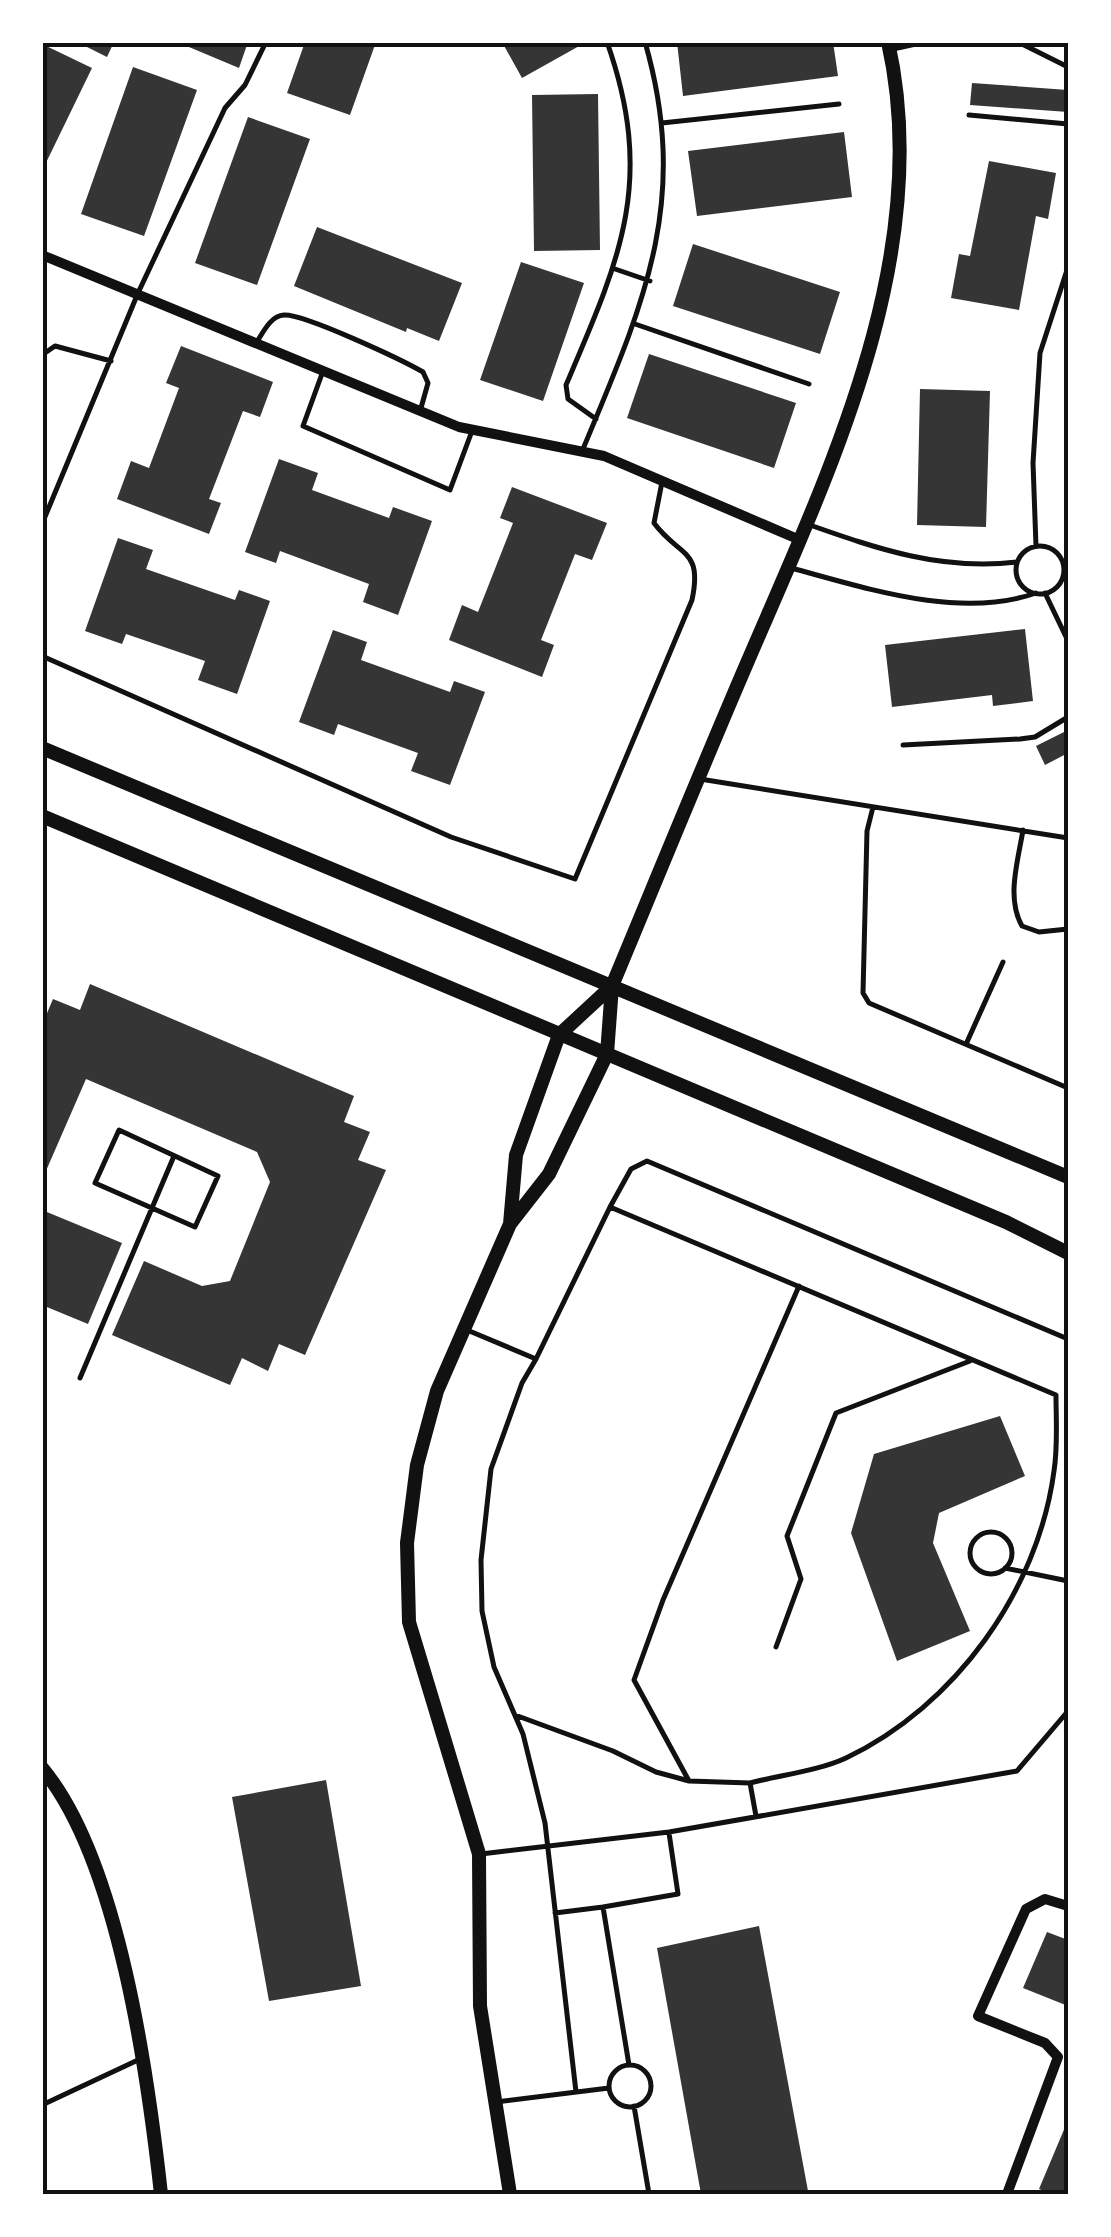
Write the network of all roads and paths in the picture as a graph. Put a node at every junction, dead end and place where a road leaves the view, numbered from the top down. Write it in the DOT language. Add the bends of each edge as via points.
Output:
graph roads {
  1 [pos="266,42"];
  2 [pos="607,42"];
  3 [pos="645,42"];
  4 [pos="925,42"];
  5 [pos="1018,42"];
  6 [pos="889,46"];
  7 [pos="1068,67"];
  8 [pos="840,104"];
  9 [pos="969,115"];
  10 [pos="662,123"];
  11 [pos="1068,124"];
  12 [pos="42,255"];
  13 [pos="1068,267"];
  14 [pos="615,269"];
  15 [pos="650,280"];
  16 [pos="138,293"];
  17 [pos="635,324"];
  18 [pos="256,342"];
  19 [pos="42,355"];
  20 [pos="111,361"];
  21 [pos="324,371"];
  22 [pos="809,384"];
  23 [pos="420,411"];
  24 [pos="596,419"];
  25 [pos="472,431"];
  26 [pos="583,449"];
  27 [pos="662,482"];
  28 [pos="42,524"];
  29 [pos="806,524"];
  30 [pos="800,540"];
  31 [pos="1036,546"];
  32 [pos="1017,562"];
  33 [pos="788,567"];
  34 [pos="1045,593"];
  35 [pos="1036,594"];
  36 [pos="1068,641"];
  37 [pos="42,656"];
  38 [pos="1068,717"];
  39 [pos="903,744"];
  40 [pos="42,748"];
  41 [pos="697,779"];
  42 [pos="873,807"];
  43 [pos="42,816"];
  44 [pos="1023,830"];
  45 [pos="1068,838"];
  46 [pos="1068,928"];
  47 [pos="1003,962"];
  48 [pos="612,986"];
  49 [pos="559,1035"];
  50 [pos="966,1042"];
  51 [pos="606,1054"];
  52 [pos="1068,1088"];
  53 [pos="174,1156"];
  54 [pos="1068,1177"];
  55 [pos="610,1206"];
  56 [pos="151,1208"];
  57 [pos="510,1224"];
  58 [pos="1068,1253"];
  59 [pos="799,1285"];
  60 [pos="464,1328"];
  61 [pos="1068,1340"];
  62 [pos="536,1360"];
  63 [pos="970,1361"];
  64 [pos="80,1378"];
  65 [pos="1005,1568"];
  66 [pos="1026,1574"];
  67 [pos="1068,1581"];
  68 [pos="776,1647"];
  69 [pos="1068,1711"];
  70 [pos="515,1716"];
  71 [pos="42,1768"];
  72 [pos="689,1781"];
  73 [pos="750,1783"];
  74 [pos="756,1816"];
  75 [pos="669,1832"];
  76 [pos="548,1848"];
  77 [pos="478,1854"];
  78 [pos="1068,1906"];
  79 [pos="603,1907"];
  80 [pos="555,1913"];
  81 [pos="140,2059"];
  82 [pos="629,2065"];
  83 [pos="609,2088"];
  84 [pos="576,2092"];
  85 [pos="493,2103"];
  86 [pos="42,2105"];
  87 [pos="634,2106"];
  88 [pos="161,2194"];
  89 [pos="510,2194"];
  90 [pos="649,2194"];
  91 [pos="1006,2194"];
  1 -- 16 [label="lane" via="244,86 224,108"];
  2 -- 14 [label="lane" via="632,163"];
  3 -- 10 [label="lane"];
  4 -- 6 [label="lane"];
  5 -- 7 [label="lane"];
  6 -- 29 [label="street" via="898,132 892,251 871,353"];
  8 -- 10 [label="lane"];
  9 -- 11 [label="lane"];
  10 -- 15 [label="lane" via="663,208"];
  12 -- 16 [label="street"];
  13 -- 31 [label="lane" via="1040,353"];
  14 -- 15 [label="lane"];
  14 -- 24 [label="lane" via="566,386 568,398"];
  15 -- 17 [label="lane"];
  16 -- 18 [label="street"];
  16 -- 20 [label="lane"];
  17 -- 22 [label="lane"];
  17 -- 24 [label="lane"];
  18 -- 21 [label="street"];
  18 -- 23 [label="lane" via="284,315 409,364 428,383"];
  19 -- 20 [label="lane" via="55,346"];
  20 -- 28 [label="lane"];
  21 -- 23 [label="street"];
  21 -- 25 [label="lane" via="303,426 450,490"];
  23 -- 25 [label="street"];
  24 -- 26 [label="lane"];
  25 -- 26 [label="street"];
  26 -- 27 [label="street"];
  27 -- 30 [label="street"];
  27 -- 37 [label="lane" via="654,523 692,556 692,600 575,879 451,837"];
  29 -- 30 [label="street"];
  29 -- 32 [label="lane" via="902,558"];
  30 -- 33 [label="street"];
  31 -- 32 [label="lane"];
  31 -- 34 [label="lane" via="1055,551 1064,569"];
  32 -- 35 [label="lane" via="1022,586"];
  33 -- 35 [label="lane" via="953,602 1012,602"];
  33 -- 41 [label="street"];
  34 -- 35 [label="lane"];
  34 -- 36 [label="lane"];
  38 -- 39 [label="lane" via="1020,739"];
  40 -- 48 [label="street"];
  41 -- 42 [label="lane"];
  41 -- 48 [label="street"];
  42 -- 44 [label="lane"];
  42 -- 50 [label="lane" via="863,992 869,1003"];
  43 -- 49 [label="street"];
  44 -- 45 [label="lane"];
  44 -- 46 [label="lane" via="1012,902 1017,918 1039,932"];
  47 -- 50 [label="lane"];
  48 -- 49 [label="street"];
  48 -- 51 [label="street"];
  48 -- 54 [label="street"];
  49 -- 51 [label="street"];
  49 -- 57 [label="street" via="516,1154"];
  50 -- 52 [label="lane"];
  51 -- 57 [label="street" via="549,1174"];
  51 -- 58 [label="street"];
  53 -- 56 [label="lane"];
  53 -- 56 [label="lane" via="218,1176 196,1227"];
  53 -- 56 [label="lane" via="118,1130 95,1184"];
  55 -- 59 [label="lane"];
  55 -- 61 [label="lane" via="631,1169 647,1161"];
  55 -- 62 [label="lane"];
  56 -- 64 [label="lane"];
  57 -- 60 [label="street"];
  59 -- 63 [label="lane"];
  59 -- 72 [label="lane" via="634,1680"];
  60 -- 62 [label="lane"];
  60 -- 77 [label="street" via="418,1461 408,1563 410,1622"];
  62 -- 70 [label="lane" via="491,1469 481,1560 482,1611 494,1667"];
  63 -- 66 [label="lane" via="1056,1394 1054,1472"];
  63 -- 68 [label="lane" via="836,1413 787,1536 801,1580"];
  65 -- 65 [label="lane" via="993,1574 974,1567 970,1548 978,1536 998,1533 1009,1542 1012,1556"];
  65 -- 66 [label="lane"];
  66 -- 67 [label="lane"];
  66 -- 73 [label="lane" via="1002,1617 918,1714 844,1759"];
  69 -- 74 [label="lane" via="1016,1771"];
  70 -- 72 [label="lane"];
  70 -- 76 [label="lane"];
  71 -- 81 [label="street" via="60,1790 106,1891"];
  72 -- 73 [label="lane"];
  73 -- 74 [label="lane"];
  74 -- 75 [label="lane"];
  75 -- 76 [label="lane"];
  75 -- 79 [label="lane" via="678,1894"];
  76 -- 77 [label="lane"];
  76 -- 80 [label="lane"];
  77 -- 85 [label="street" via="480,2006"];
  78 -- 91 [label="street" via="1046,1899 1026,1909 978,2016 1044,2043 1058,2057"];
  79 -- 80 [label="lane"];
  79 -- 82 [label="lane"];
  80 -- 84 [label="lane"];
  81 -- 86 [label="lane"];
  81 -- 88 [label="street"];
  82 -- 83 [label="lane" via="616,2070"];
  82 -- 87 [label="lane" via="650,2080 646,2100"];
  83 -- 84 [label="lane"];
  83 -- 87 [label="lane" via="615,2100"];
  84 -- 85 [label="lane"];
  85 -- 89 [label="street"];
  87 -- 90 [label="lane"];
}
